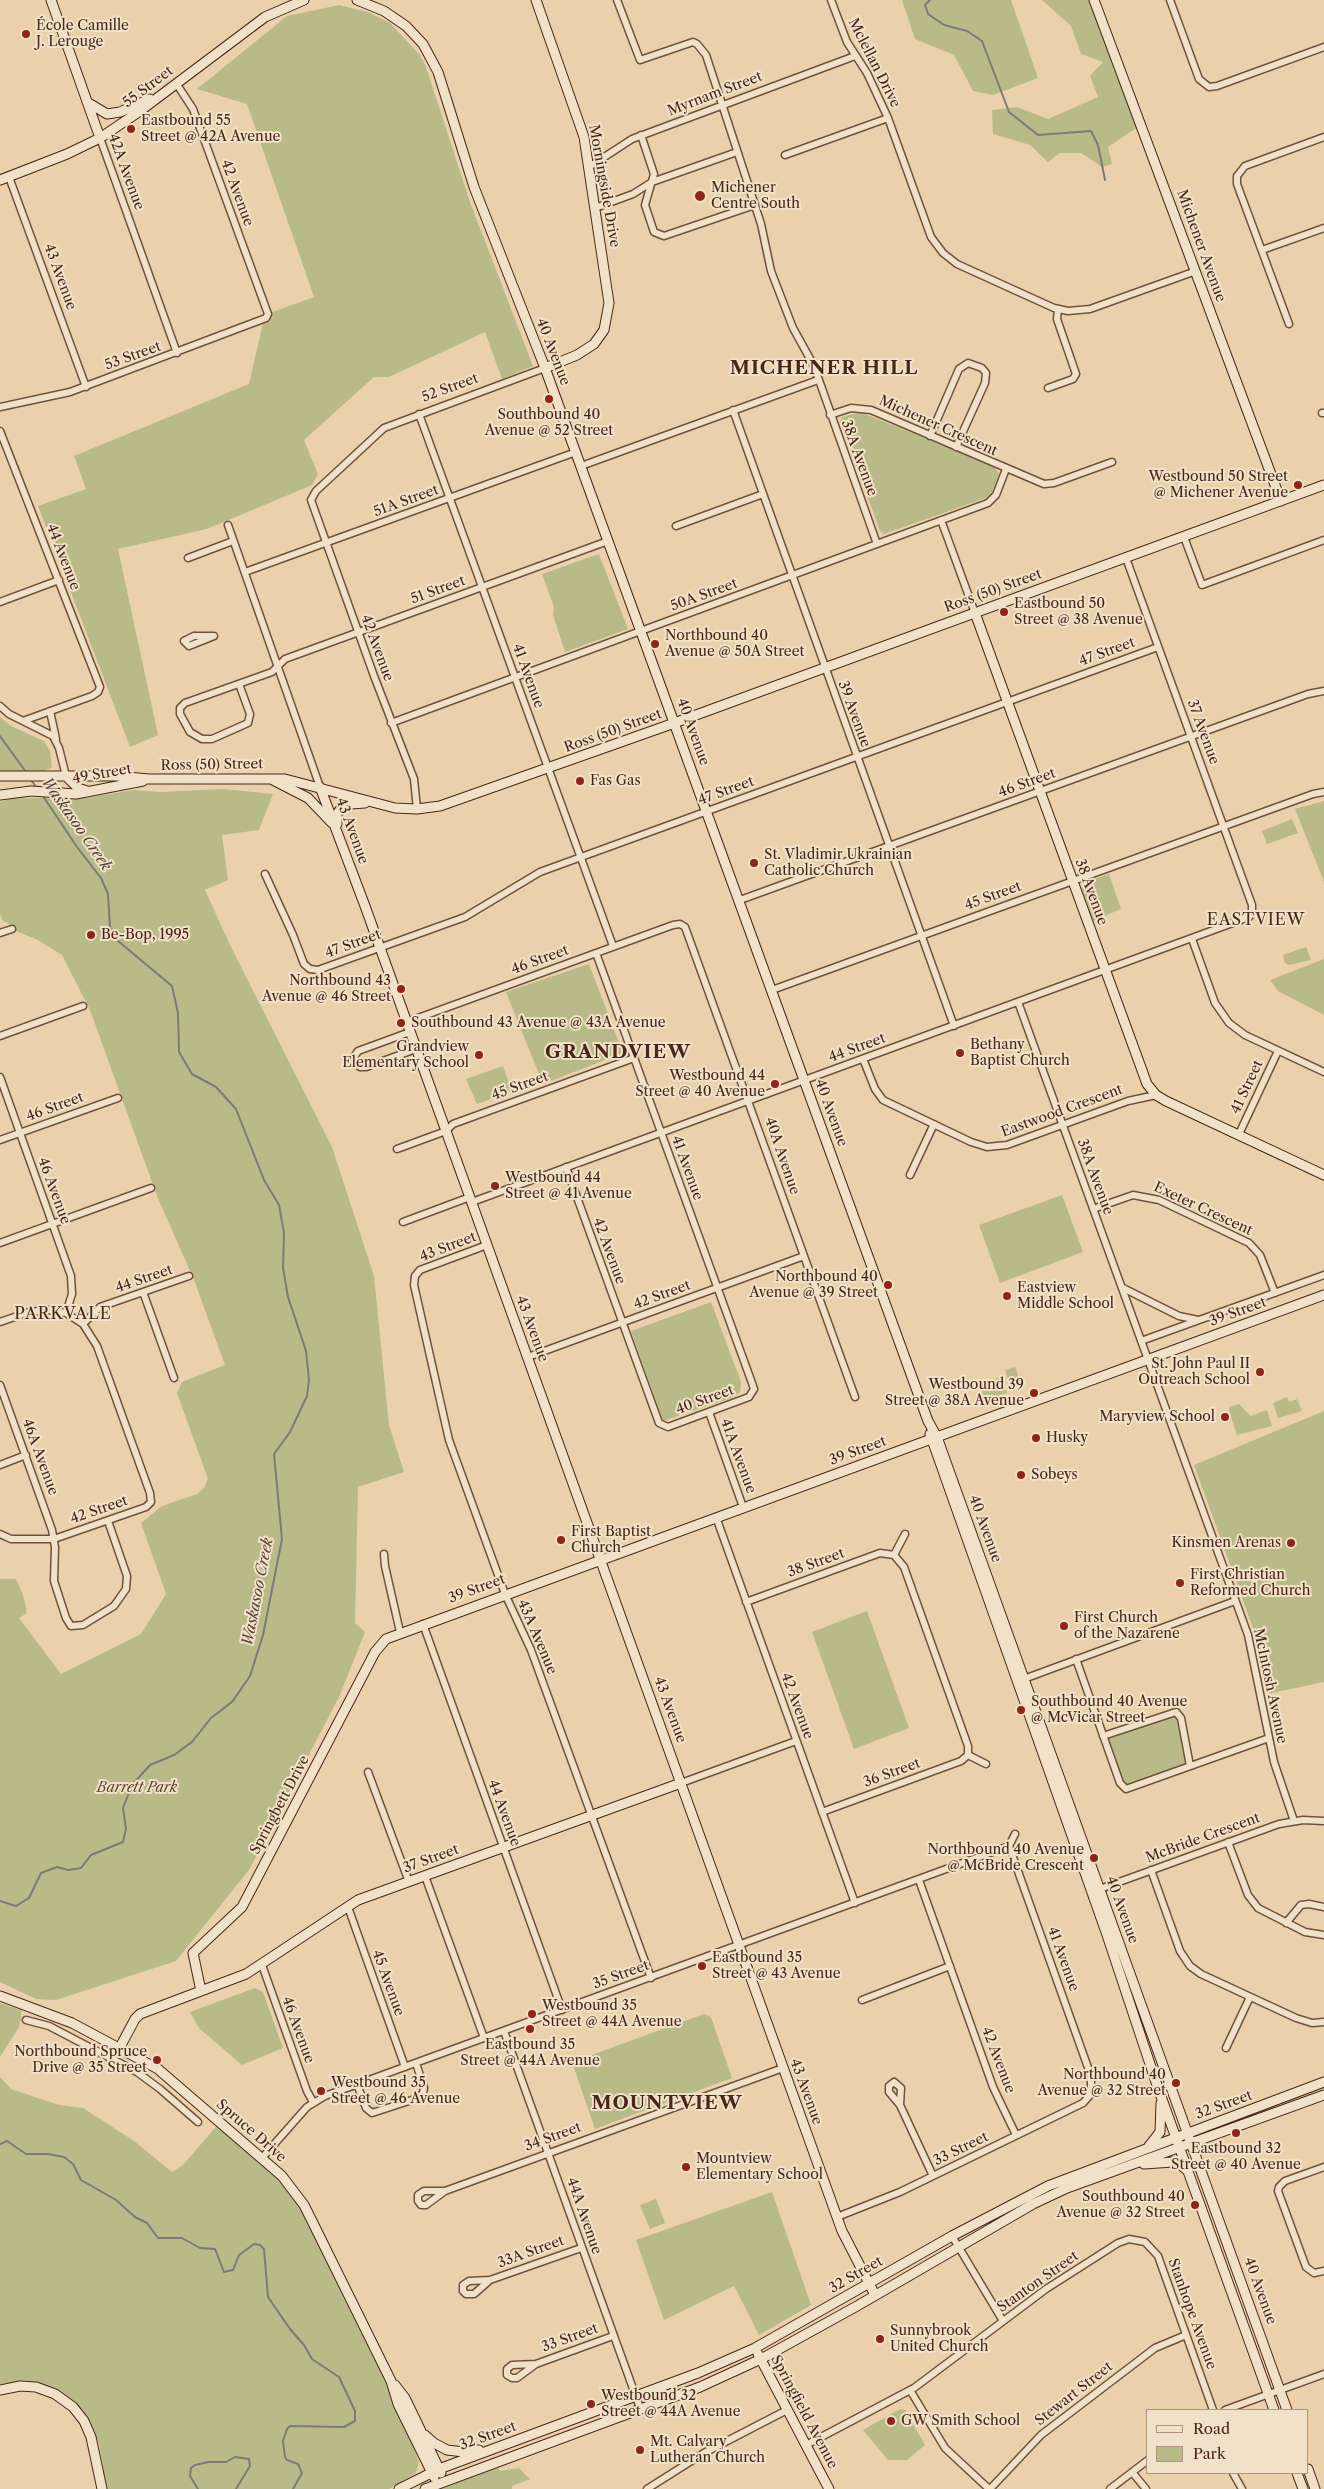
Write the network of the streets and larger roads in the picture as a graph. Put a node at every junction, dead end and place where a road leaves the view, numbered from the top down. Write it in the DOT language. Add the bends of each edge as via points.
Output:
graph roads {
  1 [pos="51,0"];
  2 [pos="304,0"];
  3 [pos="358,0"];
  4 [pos="536,0"];
  5 [pos="617,0"];
  6 [pos="831,0"];
  7 [pos="1094,0"];
  8 [pos="1170,0"];
  9 [pos="1324,47"];
  10 [pos="856,56"];
  11 [pos="176,84"];
  12 [pos="162,94"];
  13 [pos="87,102"];
  14 [pos="722,106"];
  15 [pos="888,118"];
  16 [pos="641,135"];
  17 [pos="1324,137"];
  18 [pos="100,138"];
  19 [pos="737,152"];
  20 [pos="785,155"];
  21 [pos="589,167"];
  22 [pos="4,178"];
  23 [pos="652,182"];
  24 [pos="755,205"];
  25 [pos="595,208"];
  26 [pos="1324,228"];
  27 [pos="1262,250"];
  28 [pos="1196,271"];
  29 [pos="1058,309"];
  30 [pos="268,314"];
  31 [pos="606,324"];
  32 [pos="1289,324"];
  33 [pos="177,352"];
  34 [pos="545,368"];
  35 [pos="818,380"];
  36 [pos="86,387"];
  37 [pos="1048,388"];
  38 [pos="0,407"];
  39 [pos="733,410"];
  40 [pos="419,414"];
  41 [pos="830,415"];
  42 [pos="0,431"];
  43 [pos="930,436"];
  44 [pos="956,447"];
  45 [pos="576,452"];
  46 [pos="1112,462"];
  47 [pos="581,466"];
  48 [pos="1006,469"];
  49 [pos="1324,485"];
  50 [pos="763,494"];
  51 [pos="312,496"];
  52 [pos="450,498"];
  53 [pos="1281,501"];
  54 [pos="941,520"];
  55 [pos="228,526"];
  56 [pos="676,526"];
  57 [pos="1184,536"];
  58 [pos="1324,540"];
  59 [pos="233,541"];
  60 [pos="608,541"];
  61 [pos="326,543"];
  62 [pos="877,544"];
  63 [pos="188,558"];
  64 [pos="1126,558"];
  65 [pos="245,572"];
  66 [pos="792,576"];
  67 [pos="59,580"];
  68 [pos="482,588"];
  69 [pos="0,602"];
  70 [pos="975,612"];
  71 [pos="641,631"];
  72 [pos="358,633"];
  73 [pos="1158,647"];
  74 [pos="278,666"];
  75 [pos="824,668"];
  76 [pos="515,678"];
  77 [pos="239,684"];
  78 [pos="1324,690"];
  79 [pos="1007,702"];
  80 [pos="0,706"];
  81 [pos="50,711"];
  82 [pos="23,721"];
  83 [pos="392,723"];
  84 [pos="675,723"];
  85 [pos="1191,736"];
  86 [pos="56,739"];
  87 [pos="856,757"];
  88 [pos="548,768"];
  89 [pos="0,776"];
  90 [pos="66,776"];
  91 [pos="268,778"];
  92 [pos="149,779"];
  93 [pos="320,787"];
  94 [pos="93,791"];
  95 [pos="52,792"];
  96 [pos="1040,792"];
  97 [pos="1324,792"];
  98 [pos="0,795"];
  99 [pos="369,802"];
  100 [pos="417,809"];
  101 [pos="707,811"];
  102 [pos="1223,826"];
  103 [pos="337,829"];
  104 [pos="889,846"];
  105 [pos="581,857"];
  106 [pos="265,874"];
  107 [pos="1072,881"];
  108 [pos="740,900"];
  109 [pos="1250,916"];
  110 [pos="682,925"];
  111 [pos="12,929"];
  112 [pos="0,933"];
  113 [pos="921,936"];
  114 [pos="1192,939"];
  115 [pos="613,946"];
  116 [pos="380,948"];
  117 [pos="596,953"];
  118 [pos="1105,971"];
  119 [pos="772,990"];
  120 [pos="1018,1002"];
  121 [pos="83,1006"];
  122 [pos="407,1022"];
  123 [pos="954,1026"];
  124 [pos="410,1032"];
  125 [pos="0,1036"];
  126 [pos="416,1049"];
  127 [pos="1278,1051"];
  128 [pos="634,1058"];
  129 [pos="863,1059"];
  130 [pos="1324,1072"];
  131 [pos="0,1077"];
  132 [pos="804,1080"];
  133 [pos="1156,1095"];
  134 [pos="118,1098"];
  135 [pos="749,1100"];
  136 [pos="934,1124"];
  137 [pos="1062,1124"];
  138 [pos="446,1131"];
  139 [pos="661,1132"];
  140 [pos="20,1133"];
  141 [pos="1238,1134"];
  142 [pos="0,1140"];
  143 [pos="398,1149"];
  144 [pos="566,1167"];
  145 [pos="1324,1174"];
  146 [pos="910,1175"];
  147 [pos="151,1188"];
  148 [pos="471,1199"];
  149 [pos="1093,1209"];
  150 [pos="403,1222"];
  151 [pos="53,1224"];
  152 [pos="0,1243"];
  153 [pos="487,1245"];
  154 [pos="804,1256"];
  155 [pos="418,1272"];
  156 [pos="1324,1275"];
  157 [pos="189,1276"];
  158 [pos="1122,1287"];
  159 [pos="717,1288"];
  160 [pos="143,1292"];
  161 [pos="1275,1293"];
  162 [pos="1324,1295"];
  163 [pos="66,1314"];
  164 [pos="1199,1320"];
  165 [pos="0,1322"];
  166 [pos="622,1323"];
  167 [pos="83,1324"];
  168 [pos="1141,1341"];
  169 [pos="528,1357"];
  170 [pos="1148,1360"];
  171 [pos="174,1378"];
  172 [pos="0,1385"];
  173 [pos="753,1392"];
  174 [pos="855,1397"];
  175 [pos="709,1412"];
  176 [pos="662,1426"];
  177 [pos="934,1438"];
  178 [pos="26,1455"];
  179 [pos="0,1465"];
  180 [pos="744,1507"];
  181 [pos="716,1517"];
  182 [pos="108,1521"];
  183 [pos="0,1534"];
  184 [pos="905,1534"];
  185 [pos="54,1539"];
  186 [pos="384,1554"];
  187 [pos="894,1555"];
  188 [pos="601,1559"];
  189 [pos="505,1594"];
  190 [pos="1236,1601"];
  191 [pos="746,1602"];
  192 [pos="423,1624"];
  193 [pos="400,1632"];
  194 [pos="1076,1659"];
  195 [pos="1021,1680"];
  196 [pos="1103,1736"];
  197 [pos="1269,1738"];
  198 [pos="796,1741"];
  199 [pos="968,1754"];
  200 [pos="986,1764"];
  201 [pos="1190,1766"];
  202 [pos="368,1772"];
  203 [pos="682,1782"];
  204 [pos="822,1812"];
  205 [pos="592,1815"];
  206 [pos="1294,1821"];
  207 [pos="1324,1821"];
  208 [pos="1015,1834"];
  209 [pos="1228,1842"];
  210 [pos="1009,1846"];
  211 [pos="504,1847"];
  212 [pos="1151,1870"];
  213 [pos="425,1876"];
  214 [pos="920,1880"];
  215 [pos="409,1882"];
  216 [pos="1096,1891"];
  217 [pos="855,1903"];
  218 [pos="348,1906"];
  219 [pos="1324,1907"];
  220 [pos="1286,1923"];
  221 [pos="1324,1935"];
  222 [pos="740,1945"];
  223 [pos="262,1965"];
  224 [pos="950,1966"];
  225 [pos="650,1978"];
  226 [pos="201,1991"];
  227 [pos="0,1996"];
  228 [pos="1250,1997"];
  229 [pos="862,2000"];
  230 [pos="562,2010"];
  231 [pos="26,2020"];
  232 [pos="1324,2022"];
  233 [pos="504,2031"];
  234 [pos="484,2038"];
  235 [pos="120,2047"];
  236 [pos="1226,2048"];
  237 [pos="114,2059"];
  238 [pos="416,2063"];
  239 [pos="405,2067"];
  240 [pos="783,2068"];
  241 [pos="1324,2082"];
  242 [pos="357,2084"];
  243 [pos="1158,2088"];
  244 [pos="1090,2094"];
  245 [pos="1324,2095"];
  246 [pos="313,2102"];
  247 [pos="900,2105"];
  248 [pos="198,2122"];
  249 [pos="1188,2132"];
  250 [pos="1016,2135"];
  251 [pos="1176,2137"];
  252 [pos="1192,2143"];
  253 [pos="1148,2147"];
  254 [pos="1180,2147"];
  255 [pos="548,2153"];
  256 [pos="262,2158"];
  257 [pos="1129,2166"];
  258 [pos="1324,2167"];
  259 [pos="1189,2174"];
  260 [pos="933,2176"];
  261 [pos="444,2191"];
  262 [pos="837,2216"];
  263 [pos="952,2236"];
  264 [pos="1133,2239"];
  265 [pos="959,2247"];
  266 [pos="581,2248"];
  267 [pos="1324,2271"];
  268 [pos="490,2280"];
  269 [pos="868,2284"];
  270 [pos="875,2296"];
  271 [pos="1003,2321"];
  272 [pos="1186,2335"];
  273 [pos="613,2336"];
  274 [pos="755,2348"];
  275 [pos="760,2359"];
  276 [pos="536,2364"];
  277 [pos="1324,2374"];
  278 [pos="392,2381"];
  279 [pos="0,2390"];
  280 [pos="910,2390"];
  281 [pos="1280,2390"];
  282 [pos="1269,2395"];
  283 [pos="636,2396"];
  284 [pos="640,2408"];
  285 [pos="1213,2409"];
  286 [pos="1228,2409"];
  287 [pos="1274,2409"];
  288 [pos="1287,2409"];
  289 [pos="787,2410"];
  290 [pos="420,2429"];
  291 [pos="806,2444"];
  292 [pos="494,2448"];
  293 [pos="1146,2462"];
  294 [pos="436,2471"];
  295 [pos="1132,2472"];
  296 [pos="1309,2472"];
  297 [pos="1234,2474"];
  298 [pos="1297,2474"];
  299 [pos="441,2482"];
  300 [pos="826,2488"];
  301 [pos="102,2489"];
  302 [pos="399,2489"];
  303 [pos="424,2489"];
  304 [pos="647,2489"];
  305 [pos="990,2489"];
  306 [pos="1110,2489"];
  307 [pos="1146,2489"];
  308 [pos="1242,2489"];
  309 [pos="1302,2489"];
  310 [pos="1315,2489"];
  1 -- 13 [label="street, 42A Avenue"];
  2 -- 11 [label="street, 55 Street" via="265,16"];
  3 -- 34 [label="street, 40 Avenue" via="396,17 430,54 474,187"];
  4 -- 21 [label="street, Morningside Drive" via="584,137"];
  5 -- 14 [label="street, 38A Avenue" via="640,60 696,43 706,55"];
  6 -- 10 [label="street, Mclellan Drive" via="847,42"];
  7 -- 28 [label="street, Michener Avenue"];
  8 -- 9 [label="street" via="1199,79 1206,85 1217,86"];
  10 -- 14 [label="street, Myrnam Street"];
  10 -- 15 [label="street, Mclellan Drive"];
  11 -- 12 [label="street, 55 Street"];
  11 -- 30 [label="street, 42 Avenue" via="193,109"];
  12 -- 13 [label="street" via="115,113 102,112"];
  12 -- 18 [label="street, 55 Street"];
  13 -- 18 [label="street, 42A Avenue"];
  14 -- 16 [label="street, Myrnam Street"];
  14 -- 19 [label="street, 38A Avenue"];
  15 -- 20 [label="street, Mclellan Drive"];
  15 -- 29 [label="street" via="931,236 948,258"];
  16 -- 21 [label="street, Myrnam Street"];
  16 -- 23 [label="street" via="654,172"];
  17 -- 27 [label="street" via="1239,171 1237,184"];
  18 -- 22 [label="street, 55 Street"];
  18 -- 33 [label="street, 42A Avenue"];
  19 -- 23 [label="street"];
  19 -- 24 [label="street, 38A Avenue"];
  21 -- 25 [label="street, Morningside Drive"];
  22 -- 36 [label="street, 43 Avenue"];
  23 -- 24 [label="street" via="645,205 654,232 664,236"];
  23 -- 25 [label="street" via="633,194"];
  24 -- 35 [label="street, 38A Avenue" via="770,271"];
  25 -- 31 [label="street, Morningside Drive" via="608,293"];
  26 -- 27 [label="street"];
  27 -- 32 [label="street"];
  28 -- 29 [label="street" via="1090,309 1076,312"];
  28 -- 53 [label="street, Michener Avenue"];
  29 -- 37 [label="street" via="1057,319 1076,376"];
  30 -- 33 [label="street, 53 Street" via="258,323"];
  31 -- 34 [label="street, 52 Street" via="600,337 586,350"];
  33 -- 36 [label="street, 53 Street"];
  34 -- 40 [label="street, 52 Street"];
  34 -- 45 [label="street, 40 Avenue"];
  35 -- 39 [label="street"];
  35 -- 41 [label="street, 38A Avenue"];
  36 -- 38 [label="street, 53 Street"];
  39 -- 47 [label="street"];
  39 -- 50 [label="street, 39 Avenue"];
  40 -- 51 [label="street, 52 Street" via="382,429"];
  40 -- 52 [label="street, 41 Avenue"];
  41 -- 43 [label="street, Michener Crescent" via="851,408 865,408"];
  41 -- 62 [label="street, 38A Avenue"];
  42 -- 67 [label="street, 44 Avenue"];
  43 -- 44 [label="street, Michener Crescent"];
  43 -- 44 [label="street" via="959,369 971,364 984,370 986,380"];
  44 -- 48 [label="street, Michener Crescent"];
  45 -- 47 [label="street, 40 Avenue"];
  45 -- 52 [label="street, 51A Street"];
  46 -- 48 [label="street, Michener Crescent" via="1049,484 1038,483"];
  47 -- 60 [label="street, 40 Avenue"];
  48 -- 54 [label="street, 50A Street" via="996,495 988,503"];
  49 -- 53 [label="street, Ross (50) Street"];
  50 -- 56 [label="street"];
  50 -- 66 [label="street, 39 Avenue"];
  51 -- 61 [label="street, 42 Avenue" via="311,505"];
  52 -- 61 [label="street, 51A Street"];
  52 -- 68 [label="street, 41 Avenue"];
  53 -- 57 [label="street, Ross (50) Street"];
  54 -- 62 [label="street, 50A Street"];
  54 -- 70 [label="street, 38 Avenue"];
  55 -- 59 [label="street, 43 Avenue"];
  57 -- 58 [label="street" via="1202,585"];
  57 -- 64 [label="street, Ross (50) Street"];
  59 -- 63 [label="street"];
  59 -- 65 [label="street, 43 Avenue"];
  60 -- 68 [label="street, 51 Street"];
  60 -- 71 [label="street, 40 Avenue"];
  61 -- 65 [label="street, 51A Street"];
  61 -- 72 [label="street, 42 Avenue"];
  62 -- 66 [label="street, 50A Street"];
  64 -- 70 [label="street, Ross (50) Street"];
  64 -- 73 [label="street, 37 Avenue"];
  65 -- 74 [label="street, 43 Avenue"];
  66 -- 71 [label="street, 50A Street"];
  66 -- 75 [label="street, 39 Avenue"];
  67 -- 69 [label="street"];
  67 -- 81 [label="street, 44 Avenue" via="99,685 98,692"];
  68 -- 72 [label="street, 51 Street"];
  68 -- 76 [label="street, 41 Avenue"];
  70 -- 75 [label="street, Ross (50) Street"];
  70 -- 79 [label="street, 38 Avenue"];
  71 -- 76 [label="street, 50A Street"];
  71 -- 84 [label="street, 40 Avenue"];
  72 -- 74 [label="street, 51 Street" via="286,659"];
  72 -- 83 [label="street, 42 Avenue"];
  73 -- 79 [label="street, 47 Street"];
  73 -- 85 [label="street, 37 Avenue"];
  74 -- 77 [label="street, 51 Street" via="272,672"];
  74 -- 93 [label="street, 43 Avenue"];
  75 -- 84 [label="street, Ross (50) Street"];
  75 -- 87 [label="street, 39 Avenue"];
  76 -- 83 [label="street, 50A Street"];
  76 -- 88 [label="street, 41 Avenue"];
  77 -- 77 [label="street, 51 Street" via="182,705 180,714 190,732 202,739 212,739 248,723 250,714"];
  78 -- 85 [label="street, 46 Street"];
  79 -- 87 [label="street, 47 Street"];
  79 -- 96 [label="street, 38 Avenue"];
  80 -- 82 [label="street"];
  81 -- 82 [label="street"];
  81 -- 86 [label="street"];
  82 -- 86 [label="street"];
  83 -- 100 [label="street, 42 Avenue" via="414,779"];
  84 -- 88 [label="street, Ross (50) Street"];
  84 -- 101 [label="street, 40 Avenue"];
  85 -- 96 [label="street, 46 Street"];
  85 -- 102 [label="street, 37 Avenue"];
  86 -- 90 [label="street"];
  87 -- 101 [label="street, 47 Street"];
  87 -- 104 [label="street, 39 Avenue"];
  88 -- 100 [label="street, Ross (50) Street" via="445,805"];
  88 -- 105 [label="street, 41 Avenue"];
  89 -- 90 [label="street, Ross (50) Street"];
  90 -- 92 [label="street, Ross (50) Street"];
  90 -- 94 [label="street" via="80,790"];
  90 -- 95 [label="street"];
  91 -- 92 [label="street, Ross (50) Street"];
  91 -- 93 [label="street, Ross (50) Street" via="291,779"];
  91 -- 103 [label="street" via="310,799"];
  92 -- 94 [label="street, 49 Street"];
  93 -- 99 [label="street, Ross (50) Street"];
  93 -- 103 [label="street, 43 Avenue"];
  94 -- 95 [label="street, 49 Street" via="76,794"];
  95 -- 98 [label="street, 49 Street"];
  96 -- 104 [label="street, 46 Street"];
  96 -- 107 [label="street, 38 Avenue"];
  97 -- 102 [label="street, 45 Street"];
  99 -- 100 [label="street, Ross (50) Street"];
  99 -- 103 [label="street" via="342,807 337,814"];
  101 -- 105 [label="street, 47 Street"];
  101 -- 108 [label="street, 40 Avenue"];
  102 -- 107 [label="street, 45 Street"];
  102 -- 109 [label="street, 37 Avenue" via="1252,905"];
  103 -- 116 [label="street, 43 Avenue"];
  104 -- 108 [label="street, 46 Street"];
  104 -- 113 [label="street, 39 Avenue"];
  105 -- 115 [label="street, 41 Avenue"];
  105 -- 116 [label="street, 47 Street" via="536,874 465,917"];
  106 -- 116 [label="street, 47 Street" via="303,962 310,969 318,970"];
  107 -- 113 [label="street, 45 Street"];
  107 -- 118 [label="street, 38 Avenue"];
  108 -- 119 [label="street, 40 Avenue"];
  109 -- 114 [label="street, 44 Street"];
  110 -- 115 [label="street, 46 Street" via="676,924"];
  110 -- 135 [label="street, 40A Avenue" via="688,933"];
  111 -- 112 [label="street"];
  113 -- 119 [label="street, 45 Street"];
  113 -- 123 [label="street, 39 Avenue"];
  114 -- 118 [label="street, 44 Street"];
  114 -- 127 [label="street" via="1215,1003 1224,1018 1239,1032"];
  115 -- 117 [label="street, 46 Street"];
  116 -- 122 [label="street, 43 Avenue"];
  117 -- 122 [label="street, 46 Street"];
  117 -- 128 [label="street, 41 Avenue"];
  118 -- 120 [label="street, 44 Street"];
  118 -- 133 [label="street, 38 Avenue" via="1145,1080"];
  119 -- 132 [label="street, 40 Avenue"];
  120 -- 123 [label="street, 44 Street"];
  120 -- 137 [label="street, 38A Avenue"];
  121 -- 125 [label="street"];
  122 -- 124 [label="street, 43 Avenue"];
  123 -- 129 [label="street, 44 Street"];
  124 -- 126 [label="street, 43 Avenue"];
  124 -- 126 [label="street" via="358,1051 355,1062 366,1068"];
  126 -- 138 [label="street, 43 Avenue"];
  127 -- 130 [label="street"];
  127 -- 141 [label="street, 41 Street"];
  128 -- 138 [label="street, 45 Street" via="453,1124"];
  128 -- 139 [label="street, 41 Avenue"];
  129 -- 132 [label="street, 44 Street"];
  129 -- 136 [label="street, Eastwood Crescent" via="880,1097"];
  131 -- 140 [label="street, 46 Avenue"];
  132 -- 135 [label="street, 44 Street"];
  132 -- 177 [label="street, 40 Avenue"];
  133 -- 137 [label="street, Eastwood Crescent" via="1128,1101"];
  133 -- 141 [label="street"];
  134 -- 140 [label="street, 46 Street"];
  135 -- 139 [label="street, 44 Street"];
  135 -- 154 [label="street, 40A Avenue"];
  136 -- 137 [label="street, Eastwood Crescent" via="971,1142 994,1147"];
  136 -- 146 [label="street"];
  137 -- 149 [label="street, 38A Avenue"];
  138 -- 143 [label="street"];
  138 -- 148 [label="street, 43 Avenue"];
  139 -- 144 [label="street, 44 Street"];
  139 -- 159 [label="street, 41 Avenue"];
  140 -- 142 [label="street, 46 Street"];
  140 -- 151 [label="street, 46 Avenue"];
  141 -- 145 [label="street"];
  144 -- 148 [label="street, 44 Street"];
  144 -- 166 [label="street, 42 Avenue"];
  147 -- 151 [label="street"];
  148 -- 150 [label="street, 44 Street"];
  148 -- 153 [label="street, 43 Avenue"];
  149 -- 158 [label="street, 38A Avenue"];
  149 -- 161 [label="street, Exeter Crescent" via="1133,1195 1159,1200 1250,1243 1260,1256"];
  151 -- 152 [label="street"];
  151 -- 163 [label="street, 46 Avenue" via="72,1279 72,1294"];
  153 -- 155 [label="street, 43 Street"];
  153 -- 169 [label="street, 43 Avenue"];
  154 -- 159 [label="street, 42 Street"];
  154 -- 174 [label="street, 40A Avenue"];
  155 -- 189 [label="street, 43A Avenue" via="414,1285 448,1437"];
  156 -- 161 [label="street, 39 Street"];
  157 -- 160 [label="street, 44 Street"];
  158 -- 164 [label="street" via="1179,1316"];
  158 -- 168 [label="street, 38A Avenue"];
  159 -- 166 [label="street, 42 Street"];
  159 -- 173 [label="street, 41 Avenue"];
  160 -- 167 [label="street, 44 Street" via="100,1308"];
  160 -- 171 [label="street"];
  161 -- 164 [label="street, 39 Street"];
  162 -- 170 [label="street, 39 Street"];
  163 -- 165 [label="street" via="34,1310"];
  163 -- 167 [label="street"];
  164 -- 168 [label="street, 39 Street"];
  166 -- 169 [label="street, 42 Street"];
  166 -- 176 [label="street, 42 Avenue"];
  167 -- 182 [label="street, 42 Street" via="97,1346 150,1493 151,1502 146,1507"];
  168 -- 170 [label="street, 38A Avenue"];
  169 -- 188 [label="street, 43 Avenue"];
  170 -- 177 [label="street, 39 Street"];
  170 -- 190 [label="street, McIntosh Avenue"];
  172 -- 178 [label="street, 46A Avenue"];
  173 -- 175 [label="street, 40 Street" via="746,1399"];
  175 -- 176 [label="street, 40 Street" via="668,1427"];
  175 -- 180 [label="street, 41A Avenue"];
  177 -- 180 [label="street, 39 Street"];
  177 -- 195 [label="street, 40 Avenue"];
  178 -- 179 [label="street"];
  178 -- 185 [label="street, 46A Avenue"];
  180 -- 181 [label="street, 39 Street"];
  181 -- 188 [label="street, 39 Street"];
  181 -- 191 [label="street, 42 Avenue"];
  182 -- 185 [label="street, 42 Street"];
  182 -- 185 [label="street" via="128,1584 119,1602 79,1627 68,1623 55,1586"];
  183 -- 185 [label="street, 42 Street" via="11,1539"];
  184 -- 187 [label="street"];
  186 -- 193 [label="street"];
  187 -- 191 [label="street, 38 Street" via="880,1553"];
  187 -- 199 [label="street" via="904,1567 968,1746"];
  188 -- 189 [label="street, 39 Street"];
  188 -- 203 [label="street, 43 Avenue"];
  189 -- 192 [label="street, 39 Street"];
  189 -- 205 [label="street, 43A Avenue" via="531,1650"];
  190 -- 194 [label="street"];
  190 -- 197 [label="street, McIntosh Avenue" via="1251,1644"];
  191 -- 198 [label="street, 42 Avenue"];
  192 -- 193 [label="street, 39 Street"];
  192 -- 211 [label="street, 44 Avenue"];
  193 -- 226 [label="street, Springbett Drive" via="380,1645 242,1906 194,1953"];
  194 -- 195 [label="street"];
  194 -- 196 [label="street"];
  195 -- 216 [label="street, 40 Avenue"];
  196 -- 201 [label="street" via="1120,1784 1126,1789"];
  196 -- 201 [label="street" via="1176,1712 1181,1718"];
  197 -- 201 [label="street"];
  197 -- 206 [label="street, McIntosh Avenue"];
  198 -- 203 [label="street, 37 Street"];
  198 -- 204 [label="street, 42 Avenue"];
  199 -- 200 [label="street"];
  199 -- 204 [label="street, 36 Street" via="961,1761"];
  202 -- 215 [label="street"];
  203 -- 205 [label="street, 37 Street"];
  203 -- 222 [label="street, 43 Avenue"];
  204 -- 217 [label="street, 42 Avenue"];
  205 -- 211 [label="street, 37 Street"];
  205 -- 225 [label="street, 43A Avenue"];
  206 -- 207 [label="street, McBride Crescent"];
  206 -- 209 [label="street, McBride Crescent"];
  208 -- 210 [label="street"];
  209 -- 212 [label="street, McBride Crescent"];
  209 -- 220 [label="street" via="1253,1904"];
  210 -- 214 [label="street, 35 Street"];
  210 -- 244 [label="street, 41 Avenue" via="1092,2076"];
  211 -- 213 [label="street, 37 Street"];
  211 -- 230 [label="street, 44 Avenue"];
  212 -- 216 [label="street, McBride Crescent"];
  212 -- 228 [label="street" via="1186,1961 1201,1974"];
  213 -- 215 [label="street, 37 Street"];
  213 -- 234 [label="street"];
  214 -- 217 [label="street, 35 Street"];
  214 -- 224 [label="street, 42 Avenue"];
  215 -- 218 [label="street, 37 Street"];
  216 -- 243 [label="street, 40 Avenue"];
  216 -- 249 [label="street, 40 Avenue"];
  217 -- 222 [label="street, 35 Street"];
  218 -- 223 [label="street, 37 Street"];
  218 -- 239 [label="street, 45 Avenue"];
  219 -- 220 [label="street" via="1301,1905"];
  220 -- 221 [label="street" via="1310,1934"];
  222 -- 225 [label="street, 35 Street"];
  222 -- 240 [label="street, 43 Avenue"];
  223 -- 226 [label="street, 37 Street"];
  223 -- 246 [label="street, 46 Avenue"];
  224 -- 229 [label="street"];
  224 -- 250 [label="street, 42 Avenue" via="993,2087"];
  225 -- 230 [label="street, 35 Street"];
  226 -- 235 [label="street, 37 Street" via="140,2014"];
  227 -- 235 [label="street, Spruce Drive" via="72,2022"];
  228 -- 232 [label="street" via="1300,2020"];
  228 -- 236 [label="street"];
  230 -- 233 [label="street, 35 Street"];
  231 -- 237 [label="street, Spruce Drive" via="44,2024"];
  233 -- 234 [label="street, 35 Street"];
  233 -- 255 [label="street, 44A Avenue"];
  234 -- 238 [label="street, 35 Street"];
  235 -- 237 [label="street, 37 Street"];
  235 -- 256 [label="street, Spruce Drive" via="158,2069"];
  237 -- 248 [label="street, Spruce Drive" via="155,2085"];
  238 -- 239 [label="street, 35 Street"];
  238 -- 242 [label="street" via="424,2088 418,2098 370,2113"];
  239 -- 242 [label="street, 35 Street"];
  240 -- 255 [label="street, 34 Street"];
  240 -- 262 [label="street, 43 Avenue"];
  241 -- 249 [label="street, 32 Street"];
  242 -- 246 [label="street, 35 Street"];
  243 -- 251 [label="street, 40 Avenue"];
  243 -- 253 [label="street" via="1161,2129"];
  244 -- 250 [label="street, 33 Street" via="1083,2103"];
  245 -- 252 [label="street, 32 Street"];
  246 -- 256 [label="street, 35 Street"];
  247 -- 260 [label="street"];
  249 -- 251 [label="street, 32 Street"];
  249 -- 252 [label="street, 40 Avenue"];
  250 -- 260 [label="street, 33 Street"];
  251 -- 253 [label="street, 32 Street"];
  251 -- 254 [label="street, 40 Avenue"];
  252 -- 254 [label="street, 32 Street"];
  252 -- 281 [label="street, 40 Avenue"];
  253 -- 263 [label="street, 32 Street" via="1048,2186"];
  254 -- 257 [label="street, 32 Street"];
  254 -- 259 [label="street, 40 Avenue"];
  255 -- 261 [label="street, 34 Street"];
  255 -- 266 [label="street, 44A Avenue"];
  256 -- 278 [label="street, Spruce Drive" via="282,2176 304,2205"];
  257 -- 259 [label="street" via="1173,2162 1183,2166"];
  257 -- 265 [label="street, 32 Street" via="1066,2188"];
  258 -- 267 [label="street" via="1285,2181 1278,2192 1306,2267 1314,2273"];
  259 -- 282 [label="street, 40 Avenue"];
  260 -- 262 [label="street, 33 Street" via="882,2200"];
  262 -- 269 [label="street, 43 Avenue"];
  263 -- 265 [label="street"];
  263 -- 269 [label="street, 32 Street"];
  264 -- 271 [label="street, Stanton Street" via="1118,2243"];
  264 -- 272 [label="street, Stanhope Avenue" via="1148,2245 1158,2256"];
  265 -- 270 [label="street, 32 Street"];
  265 -- 271 [label="street"];
  266 -- 268 [label="street, 33A Street"];
  266 -- 273 [label="street, 44A Avenue"];
  269 -- 270 [label="street, 43 Avenue"];
  269 -- 274 [label="street, 32 Street"];
  270 -- 275 [label="street, 32 Street"];
  271 -- 280 [label="street, Stanton Street"];
  272 -- 285 [label="street, Stanhope Avenue"];
  272 -- 305 [label="street, Stewart Street" via="1148,2353 1041,2435"];
  273 -- 276 [label="street, 33 Street"];
  273 -- 283 [label="street, 44A Avenue"];
  274 -- 275 [label="street, Springfield Avenue"];
  274 -- 283 [label="street, 32 Street"];
  275 -- 284 [label="street, 32 Street" via="700,2387"];
  275 -- 289 [label="street, Springfield Avenue"];
  277 -- 281 [label="street"];
  278 -- 290 [label="street, Spruce Drive" via="405,2398"];
  278 -- 294 [label="street, Spruce Drive" via="398,2404"];
  279 -- 301 [label="street" via="20,2386 36,2388 56,2394 73,2407 91,2437"];
  280 -- 291 [label="street, Stanton Street"];
  280 -- 305 [label="street" via="945,2448"];
  281 -- 282 [label="street"];
  281 -- 288 [label="street, 40 Avenue"];
  282 -- 286 [label="street"];
  282 -- 287 [label="street, 40 Avenue"];
  283 -- 284 [label="street, 44A Avenue"];
  283 -- 292 [label="street, 32 Street"];
  284 -- 299 [label="street, 32 Street"];
  289 -- 291 [label="street, Springfield Avenue"];
  289 -- 304 [label="street"];
  290 -- 292 [label="street" via="434,2444 447,2450 464,2452"];
  290 -- 294 [label="street, Spruce Drive"];
  291 -- 300 [label="street, Springfield Avenue"];
  292 -- 294 [label="street, 32 Street"];
  293 -- 295 [label="street"];
  294 -- 299 [label="street, Spruce Drive"];
  294 -- 302 [label="street, 32 Street"];
  295 -- 306 [label="street"];
  295 -- 307 [label="street"];
  296 -- 310 [label="street"];
  297 -- 308 [label="street"];
  298 -- 309 [label="street"];
  299 -- 303 [label="street, 32 Street"];
}
